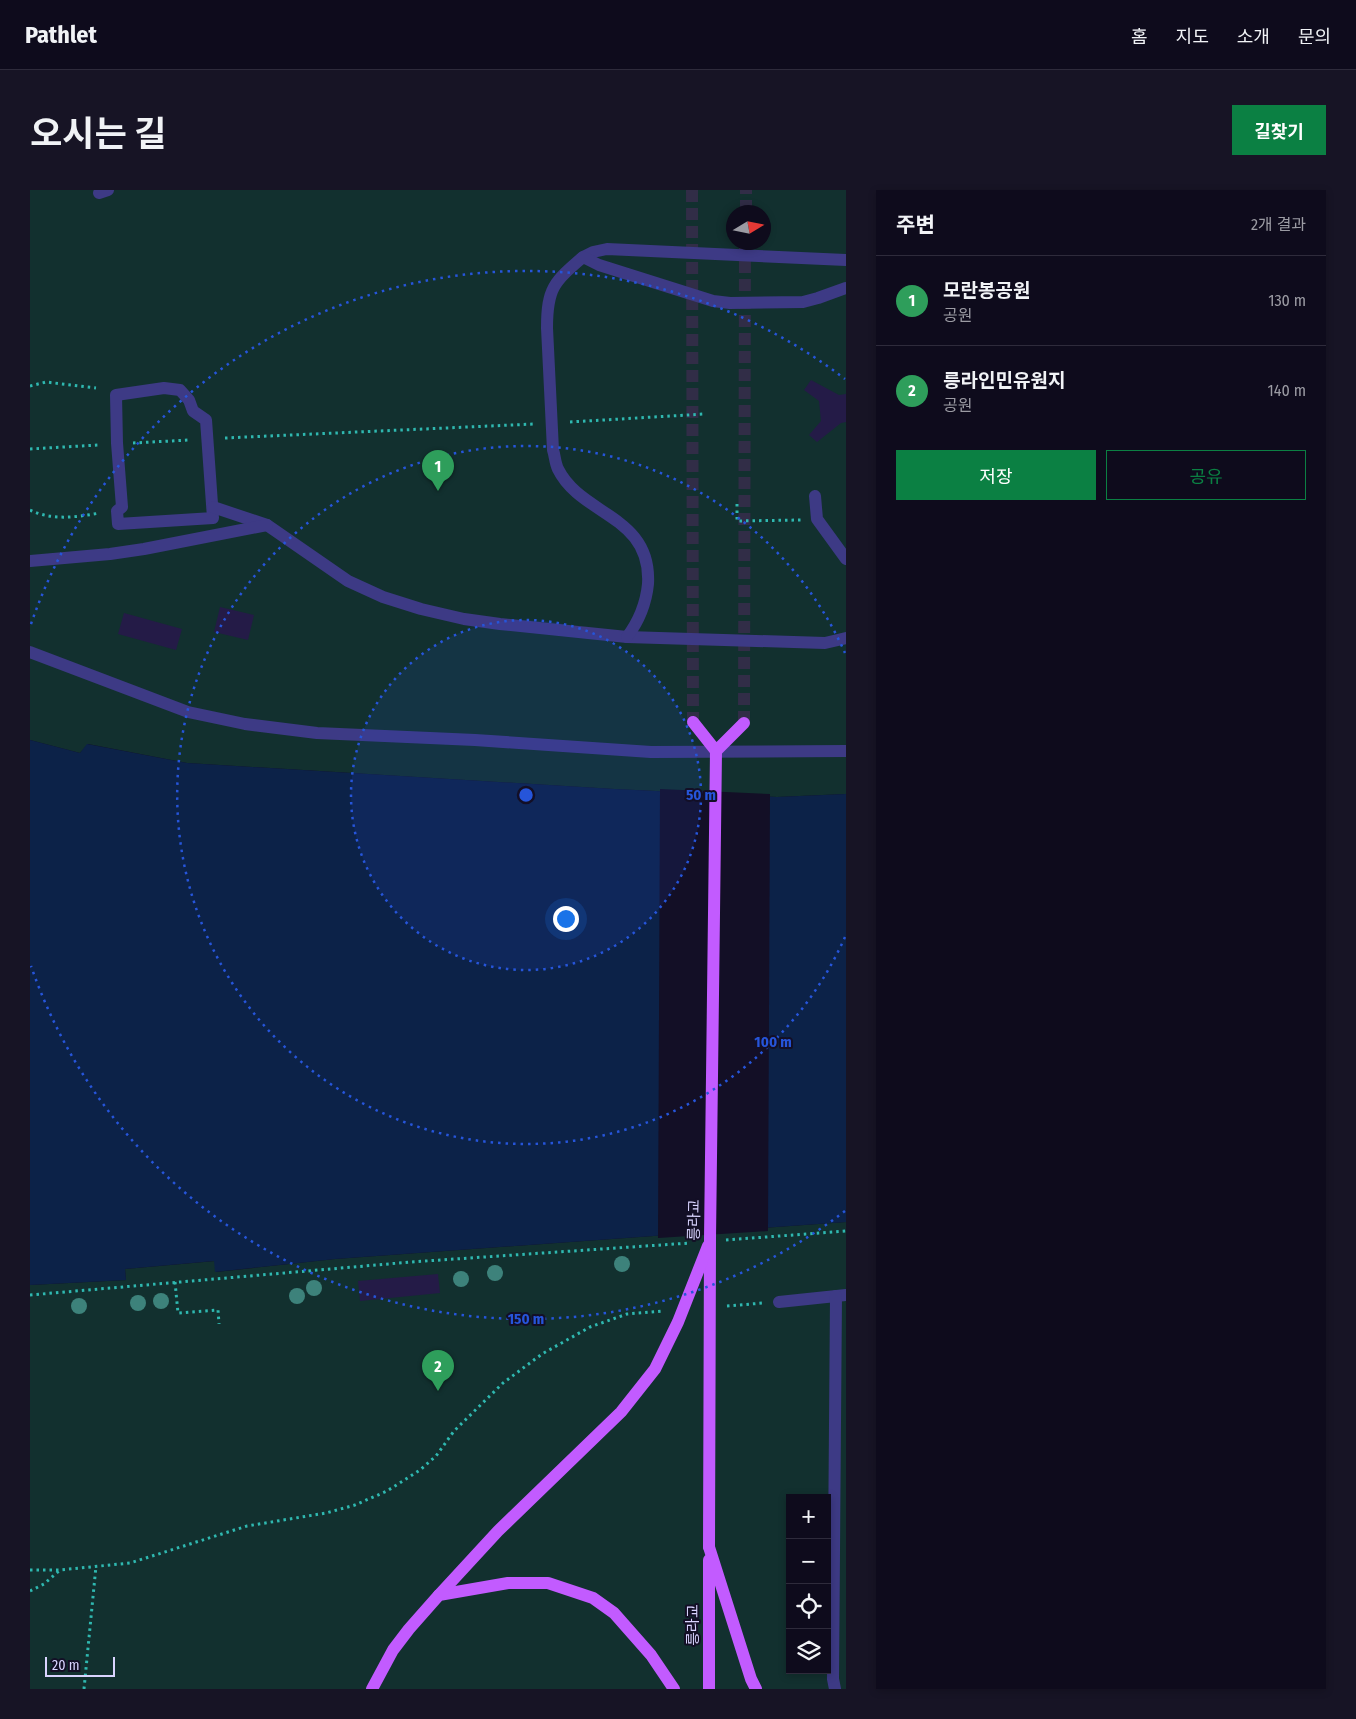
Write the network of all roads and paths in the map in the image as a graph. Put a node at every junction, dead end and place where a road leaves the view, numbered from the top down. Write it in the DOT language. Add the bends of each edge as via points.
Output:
graph roads {
  1 [pos="102,190"];
  2 [pos="108,190"];
  3 [pos="582,257"];
  4 [pos="846,260"];
  5 [pos="846,288"];
  6 [pos="30,386"];
  7 [pos="96,388"];
  8 [pos="704,414"];
  9 [pos="576,422"];
  10 [pos="535,424"];
  11 [pos="208,439"];
  12 [pos="815,496"];
  13 [pos="737,504"];
  14 [pos="213,507"];
  15 [pos="30,510"];
  16 [pos="117,511"];
  17 [pos="817,519"];
  18 [pos="267,525"];
  19 [pos="846,559"];
  20 [pos="30,561"];
  21 [pos="627,637"];
  22 [pos="846,638"];
  23 [pos="30,652"];
  24 [pos="693,722"];
  25 [pos="744,723"];
  26 [pos="716,751"];
  27 [pos="846,751"];
  28 [pos="846,1231"];
  29 [pos="717,1240"];
  30 [pos="693,1243"];
  31 [pos="175,1282"];
  32 [pos="30,1295"];
  33 [pos="841,1295"];
  34 [pos="779,1302"];
  35 [pos="722,1306"];
  36 [pos="665,1311"];
  37 [pos="219,1324"];
  38 [pos="709,1547"];
  39 [pos="840,1562"];
  40 [pos="96,1566"];
  41 [pos="30,1570"];
  42 [pos="60,1570"];
  43 [pos="30,1591"];
  44 [pos="439,1595"];
  45 [pos="84,1689"];
  46 [pos="372,1689"];
  47 [pos="674,1689"];
  48 [pos="709,1689"];
  49 [pos="756,1689"];
  50 [pos="836,1689"];
  1 -- 2 [label="street" via="99,193"];
  3 -- 4 [label="street" via="607,249"];
  3 -- 5 [label="street" via="713,301 730,303 803,302"];
  3 -- 21 [label="street" via="553,287 547,311 553,450 558,468 569,484 630,531 640,545 648,574 643,608"];
  6 -- 7 [label="path" via="46,382"];
  8 -- 9 [label="path"];
  10 -- 11 [label="path"];
  11 -- 14 [label="street"];
  11 -- 16 [label="street" via="206,420 193,411 180,390 164,388 116,395 122,506"];
  12 -- 17 [label="street"];
  13 -- 17 [label="path" via="737,521"];
  14 -- 16 [label="street" via="213,518 118,524"];
  14 -- 18 [label="street"];
  15 -- 16 [label="path" via="52,518"];
  17 -- 19 [label="street"];
  18 -- 20 [label="street" via="144,549"];
  18 -- 21 [label="street" via="348,581 421,609 500,624"];
  21 -- 22 [label="street" via="826,643"];
  23 -- 27 [label="street" via="188,712 245,724 317,733 651,752"];
  24 -- 26 [label="main road"];
  25 -- 26 [label="main road"];
  26 -- 29 [label="main road, 릉라교, bridge"];
  28 -- 29 [label="path"];
  29 -- 38 [label="main road, 릉라교, bridge"];
  29 -- 44 [label="main road, bridge" via="646,1382 621,1412 498,1531"];
  30 -- 31 [label="path"];
  31 -- 32 [label="path"];
  31 -- 37 [label="path" via="178,1313 218,1310"];
  33 -- 34 [label="street"];
  33 -- 39 [label="street"];
  34 -- 35 [label="path"];
  36 -- 40 [label="path" via="620,1316 590,1327 542,1354 503,1383 454,1431 425,1466 386,1491 355,1505 247,1526 130,1563"];
  38 -- 48 [label="main road, 릉라교"];
  38 -- 49 [label="main road"];
  39 -- 50 [label="street" via="833,1679"];
  40 -- 42 [label="path"];
  40 -- 45 [label="path"];
  41 -- 42 [label="path"];
  42 -- 43 [label="path"];
  44 -- 46 [label="main road" via="392,1650"];
  44 -- 47 [label="main road" via="508,1583 548,1583 593,1598 632,1631"];
}
